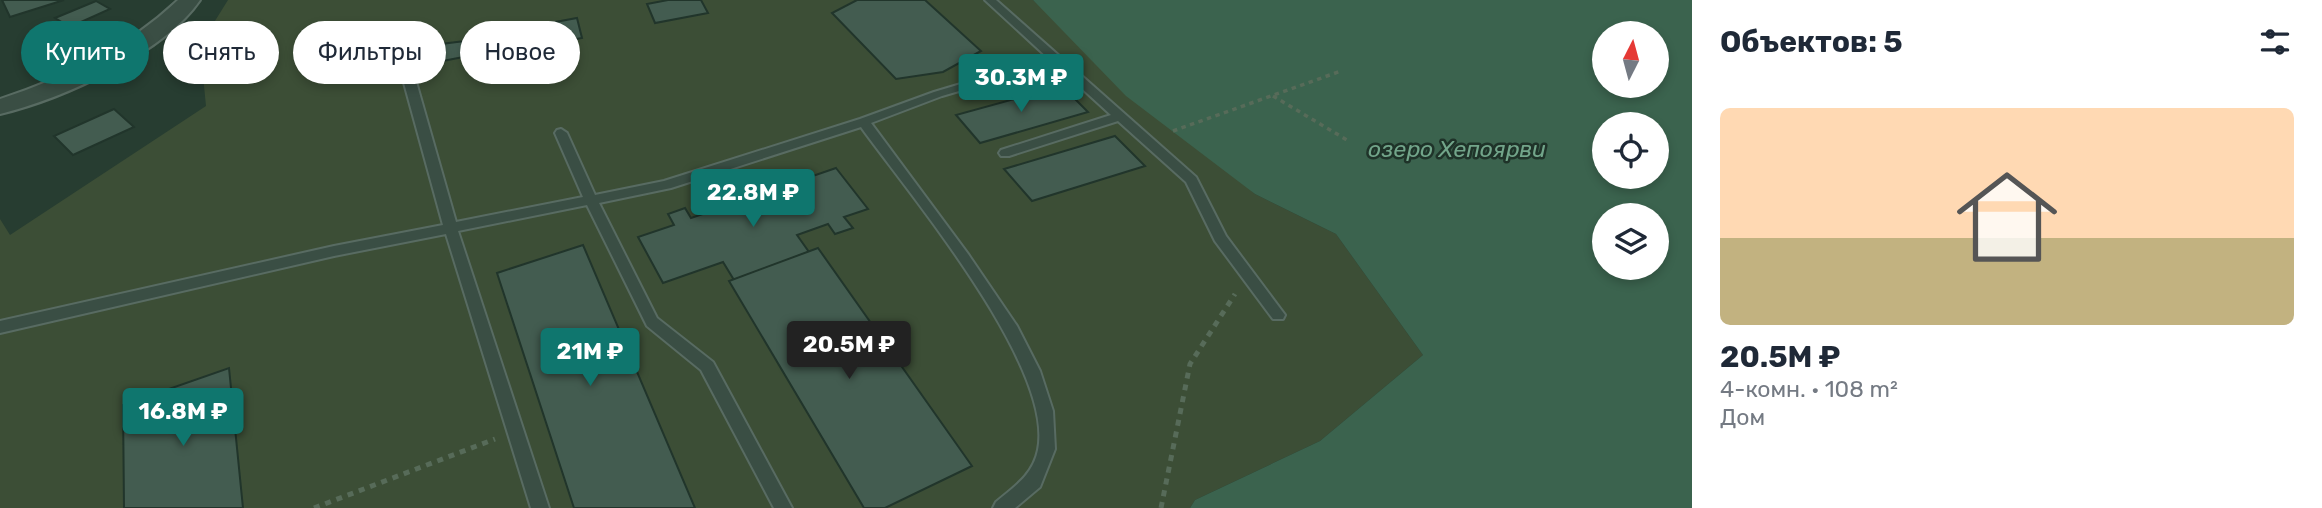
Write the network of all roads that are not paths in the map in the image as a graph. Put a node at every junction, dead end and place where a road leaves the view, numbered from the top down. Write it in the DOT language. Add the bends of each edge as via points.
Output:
graph roads {
  1 [pos="190,0"];
  2 [pos="990,0"];
  3 [pos="1055,59"];
  4 [pos="410,84"];
  5 [pos="0,107"];
  6 [pos="1120,116"];
  7 [pos="864,122"];
  8 [pos="561,132"];
  9 [pos="1005,153"];
  10 [pos="591,201"];
  11 [pos="451,229"];
  12 [pos="1278,315"];
  13 [pos="0,327"];
  14 [pos="540,508"];
  15 [pos="783,508"];
  16 [pos="1002,508"];
  1 -- 5 [label="street" via="163,27 112,61 55,90"];
  2 -- 3 [label="lane"];
  3 -- 6 [label="lane"];
  3 -- 7 [label="lane"];
  4 -- 11 [label="lane"];
  6 -- 9 [label="lane"];
  6 -- 12 [label="lane" via="1191,180 1220,238"];
  7 -- 10 [label="lane" via="666,185"];
  7 -- 16 [label="lane" via="1003,313 1030,366 1048,441 1040,476"];
  8 -- 10 [label="lane"];
  10 -- 11 [label="lane"];
  10 -- 15 [label="lane" via="652,323 707,366"];
  11 -- 13 [label="lane"];
  11 -- 14 [label="lane"];
}
